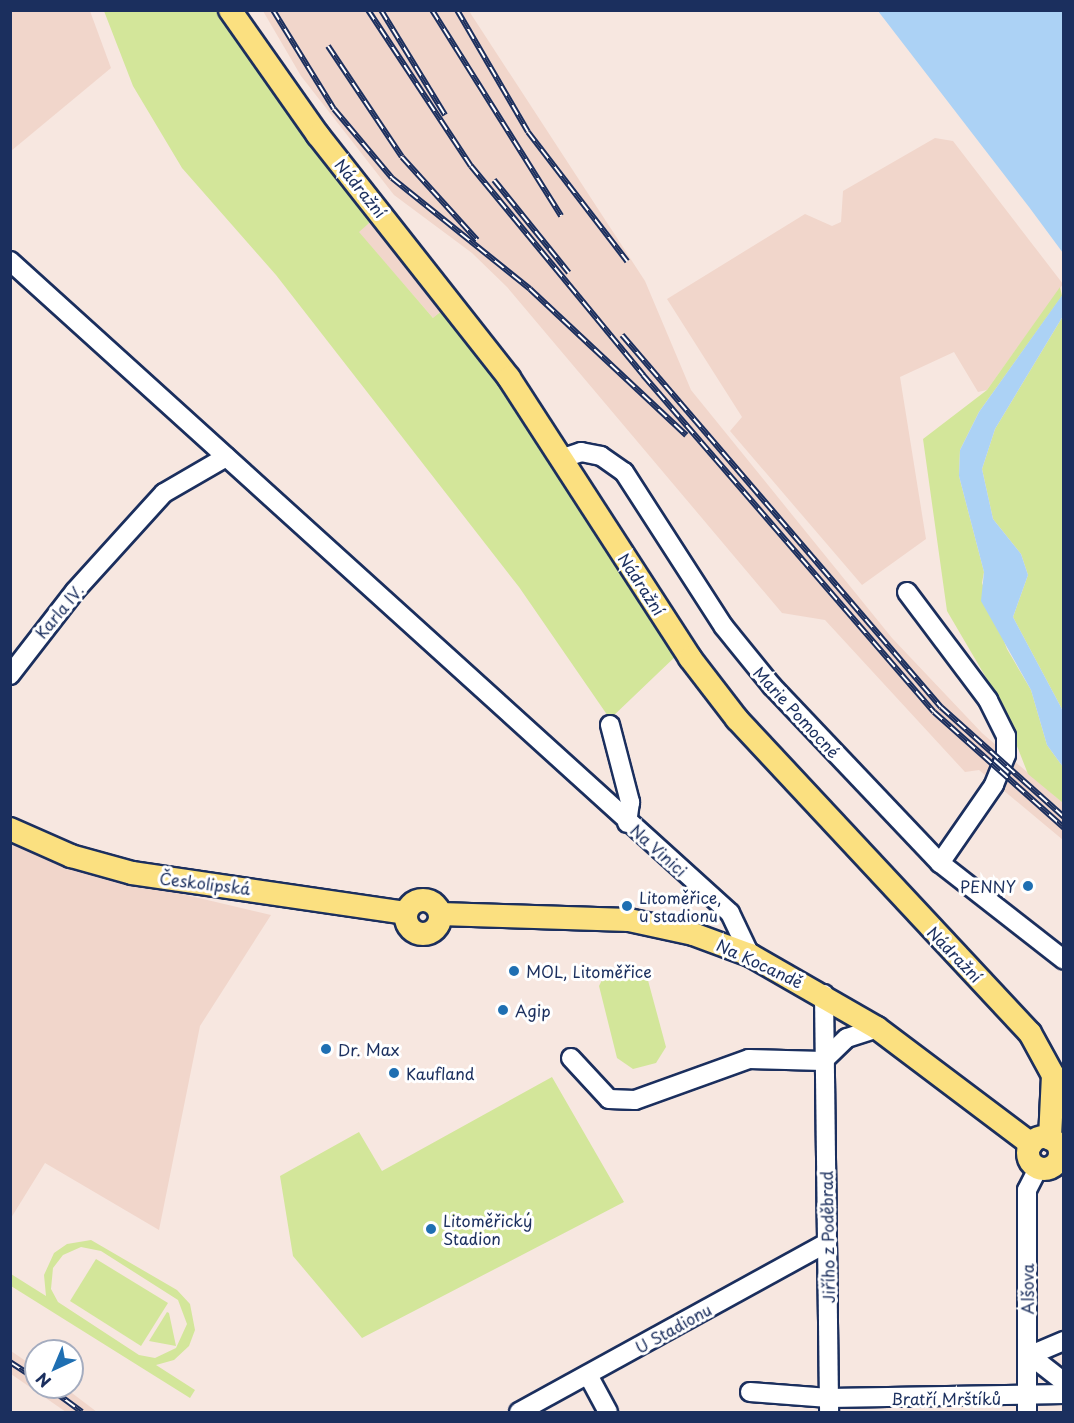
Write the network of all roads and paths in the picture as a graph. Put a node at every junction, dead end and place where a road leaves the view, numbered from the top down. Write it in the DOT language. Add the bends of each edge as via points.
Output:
graph roads {
  1 [pos="230,10"];
  2 [pos="10,261"];
  3 [pos="226,457"];
  4 [pos="563,458"];
  5 [pos="907,592"];
  6 [pos="10,675"];
  7 [pos="610,725"];
  8 [pos="627,823"];
  9 [pos="10,829"];
  10 [pos="940,863"];
  11 [pos="405,913"];
  12 [pos="750,955"];
  13 [pos="1064,960"];
  14 [pos="824,994"];
  15 [pos="877,1028"];
  16 [pos="571,1058"];
  17 [pos="823,1061"];
  18 [pos="1041,1141"];
  19 [pos="1053,1167"];
  20 [pos="827,1243"];
  21 [pos="1064,1341"];
  22 [pos="1030,1354"];
  23 [pos="588,1375"];
  24 [pos="1064,1382"];
  25 [pos="750,1392"];
  26 [pos="1064,1394"];
  27 [pos="829,1405"];
  28 [pos="1026,1405"];
  29 [pos="519,1413"];
  30 [pos="608,1413"];
  1 -- 4 [label="main road, Nádražní" via="318,135 451,298"];
  2 -- 3 [label="street"];
  3 -- 6 [label="street, Karla IV." via="164,493 88,576"];
  3 -- 8 [label="street"];
  4 -- 10 [label="street, Marie Pomocné" via="581,452 601,456 624,472 748,659"];
  4 -- 18 [label="main road, Nádražní" via="684,649 737,719 1030,1033 1053,1075"];
  5 -- 10 [label="street" via="988,700 1006,736 1006,755 994,785"];
  7 -- 8 [label="street, Na Vinici" via="630,802"];
  8 -- 12 [label="street, Na Vinici" via="730,913"];
  9 -- 11 [label="main road, Českolipská" via="81,859 132,873"];
  10 -- 13 [label="street, Marie Pomocné"];
  11 -- 12 [label="main road, Na Kocandě" via="408,926 423,933 436,927 440,914 629,920 693,934"];
  12 -- 14 [label="main road, Na Kocandě"];
  14 -- 15 [label="main road, Na Kocandě"];
  14 -- 17 [label="street, Jiřího z Poděbrad"];
  15 -- 17 [label="street" via="847,1038"];
  15 -- 18 [label="main road, Na Kocandě"];
  16 -- 17 [label="street" via="609,1099 635,1100 749,1059"];
  17 -- 20 [label="street, Jiřího z Poděbrad"];
  18 -- 19 [label="main road" via="1059,1150"];
  19 -- 22 [label="street, Alšova" via="1027,1190"];
  20 -- 23 [label="street, U Stadionu"];
  20 -- 27 [label="street, Jiřího z Poděbrad"];
  21 -- 22 [label="street"];
  22 -- 24 [label="street"];
  22 -- 28 [label="street, Alšova"];
  23 -- 29 [label="street, U Stadionu"];
  23 -- 30 [label="street"];
  25 -- 27 [label="street, Bratří Mrštíků"];
  26 -- 28 [label="street, Bratří Mrštíků"];
  27 -- 28 [label="street, Bratří Mrštíků"];
}
